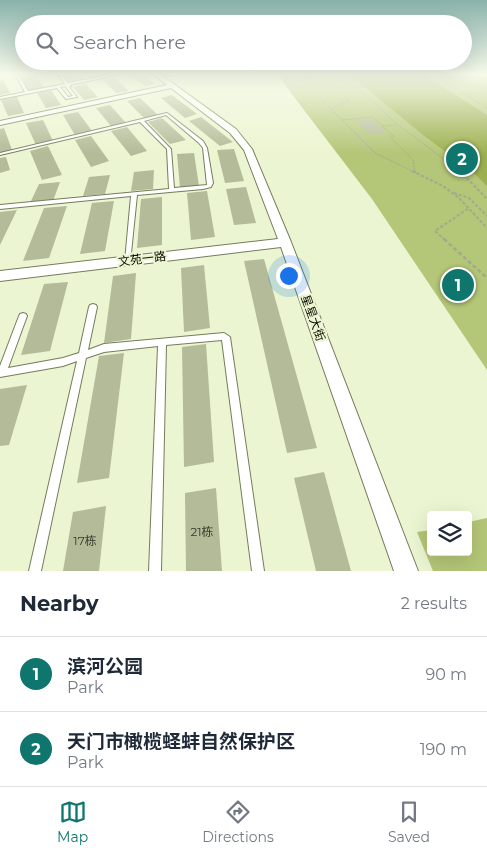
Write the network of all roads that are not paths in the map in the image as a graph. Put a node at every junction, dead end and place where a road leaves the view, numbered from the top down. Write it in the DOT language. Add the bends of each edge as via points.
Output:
graph roads {
  1 [pos="75,101"];
  2 [pos="104,101"];
  3 [pos="192,101"];
  4 [pos="79,106"];
  5 [pos="141,120"];
  6 [pos="0,123"];
  7 [pos="0,154"];
  8 [pos="172,190"];
  9 [pos="134,194"];
  10 [pos="0,207"];
  11 [pos="285,242"];
  12 [pos="128,261"];
  13 [pos="0,276"];
  14 [pos="93,307"];
  15 [pos="23,316"];
  16 [pos="162,342"];
  17 [pos="81,356"];
  18 [pos="1,372"];
  19 [pos="35,571"];
  20 [pos="154,571"];
  21 [pos="258,571"];
  22 [pos="406,571"];
  1 -- 4 [label="lane"];
  2 -- 4 [label="street"];
  3 -- 11 [label="street, 星星大街" via="233,131 248,149"];
  4 -- 6 [label="street"];
  5 -- 7 [label="lane"];
  5 -- 8 [label="lane" via="169,149"];
  5 -- 8 [label="lane" via="170,115 204,148 209,186"];
  8 -- 9 [label="lane"];
  9 -- 10 [label="lane"];
  9 -- 12 [label="lane"];
  11 -- 12 [label="street, 文苑一路"];
  11 -- 22 [label="street, 星星大街"];
  12 -- 13 [label="street, 文苑一路"];
  14 -- 17 [label="lane"];
  15 -- 18 [label="lane"];
  16 -- 17 [label="lane" via="104,348"];
  16 -- 20 [label="lane"];
  16 -- 21 [label="lane" via="220,335 227,339"];
  17 -- 18 [label="lane"];
  17 -- 19 [label="lane"];
}
